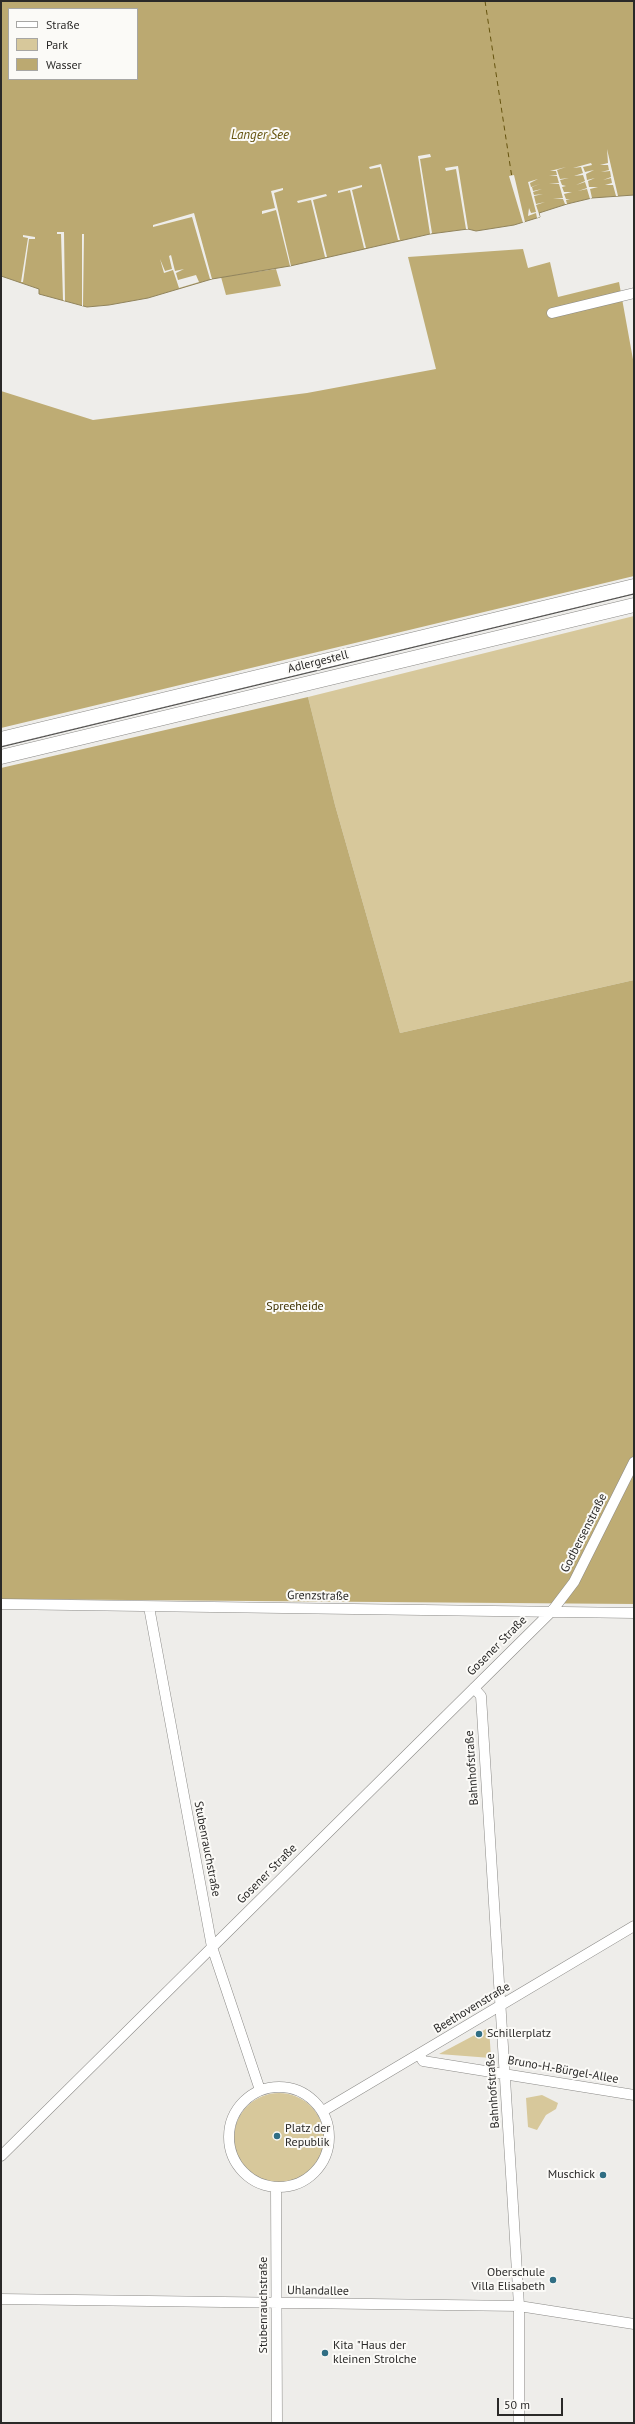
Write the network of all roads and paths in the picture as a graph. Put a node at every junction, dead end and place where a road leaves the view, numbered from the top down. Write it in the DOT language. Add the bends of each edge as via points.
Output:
graph roads {
  1 [pos="634,293"];
  2 [pos="552,313"];
  3 [pos="634,586"];
  4 [pos="634,605"];
  5 [pos="1,739"];
  6 [pos="1,758"];
  7 [pos="634,1462"];
  8 [pos="1,1604"];
  9 [pos="149,1607"];
  10 [pos="552,1611"];
  11 [pos="634,1613"];
  12 [pos="474,1688"];
  13 [pos="634,1926"];
  14 [pos="212,1947"];
  15 [pos="501,2005"];
  16 [pos="419,2054"];
  17 [pos="504,2073"];
  18 [pos="260,2090"];
  19 [pos="634,2095"];
  20 [pos="323,2111"];
  21 [pos="1,2156"];
  22 [pos="276,2187"];
  23 [pos="1,2299"];
  24 [pos="277,2304"];
  25 [pos="518,2306"];
  26 [pos="634,2324"];
  27 [pos="277,2423"];
  28 [pos="519,2423"];
  1 -- 2 [label="street"];
  3 -- 5 [label="main road, Adlergestell"];
  4 -- 6 [label="main road, Adlergestell"];
  7 -- 10 [label="street, Godbersenstraße" via="571,1587"];
  8 -- 9 [label="street, Grenzstraße"];
  9 -- 10 [label="street, Grenzstraße"];
  9 -- 14 [label="street, Stubenrauchstraße"];
  10 -- 11 [label="street, Grenzstraße"];
  10 -- 12 [label="street, Gosener Straße"];
  12 -- 14 [label="street, Gosener Straße"];
  12 -- 15 [label="street, Bahnhofstraße" via="481,1696"];
  13 -- 15 [label="street, Beethovenstraße"];
  14 -- 18 [label="street, Stubenrauchstraße"];
  14 -- 21 [label="street, Gosener Straße"];
  15 -- 16 [label="street, Beethovenstraße"];
  15 -- 17 [label="street, Bahnhofstraße"];
  16 -- 17 [label="street, Bruno-H.-Bürgel-Allee" via="423,2061"];
  16 -- 20 [label="street, Beethovenstraße"];
  17 -- 19 [label="street, Bruno-H.-Bürgel-Allee"];
  17 -- 25 [label="street, Bahnhofstraße"];
  18 -- 20 [label="street" via="281,2086 298,2090 316,2102"];
  18 -- 22 [label="street" via="248,2098 234,2115 229,2132 230,2149 246,2175 255,2181"];
  20 -- 22 [label="street" via="330,2134 329,2146 321,2165 300,2183"];
  22 -- 24 [label="street, Stubenrauchstraße"];
  23 -- 24 [label="street, Uhlandallee"];
  24 -- 25 [label="street, Uhlandallee"];
  24 -- 27 [label="street, Stubenrauchstraße"];
  25 -- 26 [label="street, Uhlandallee"];
  25 -- 28 [label="street, Bahnhofstraße"];
}
